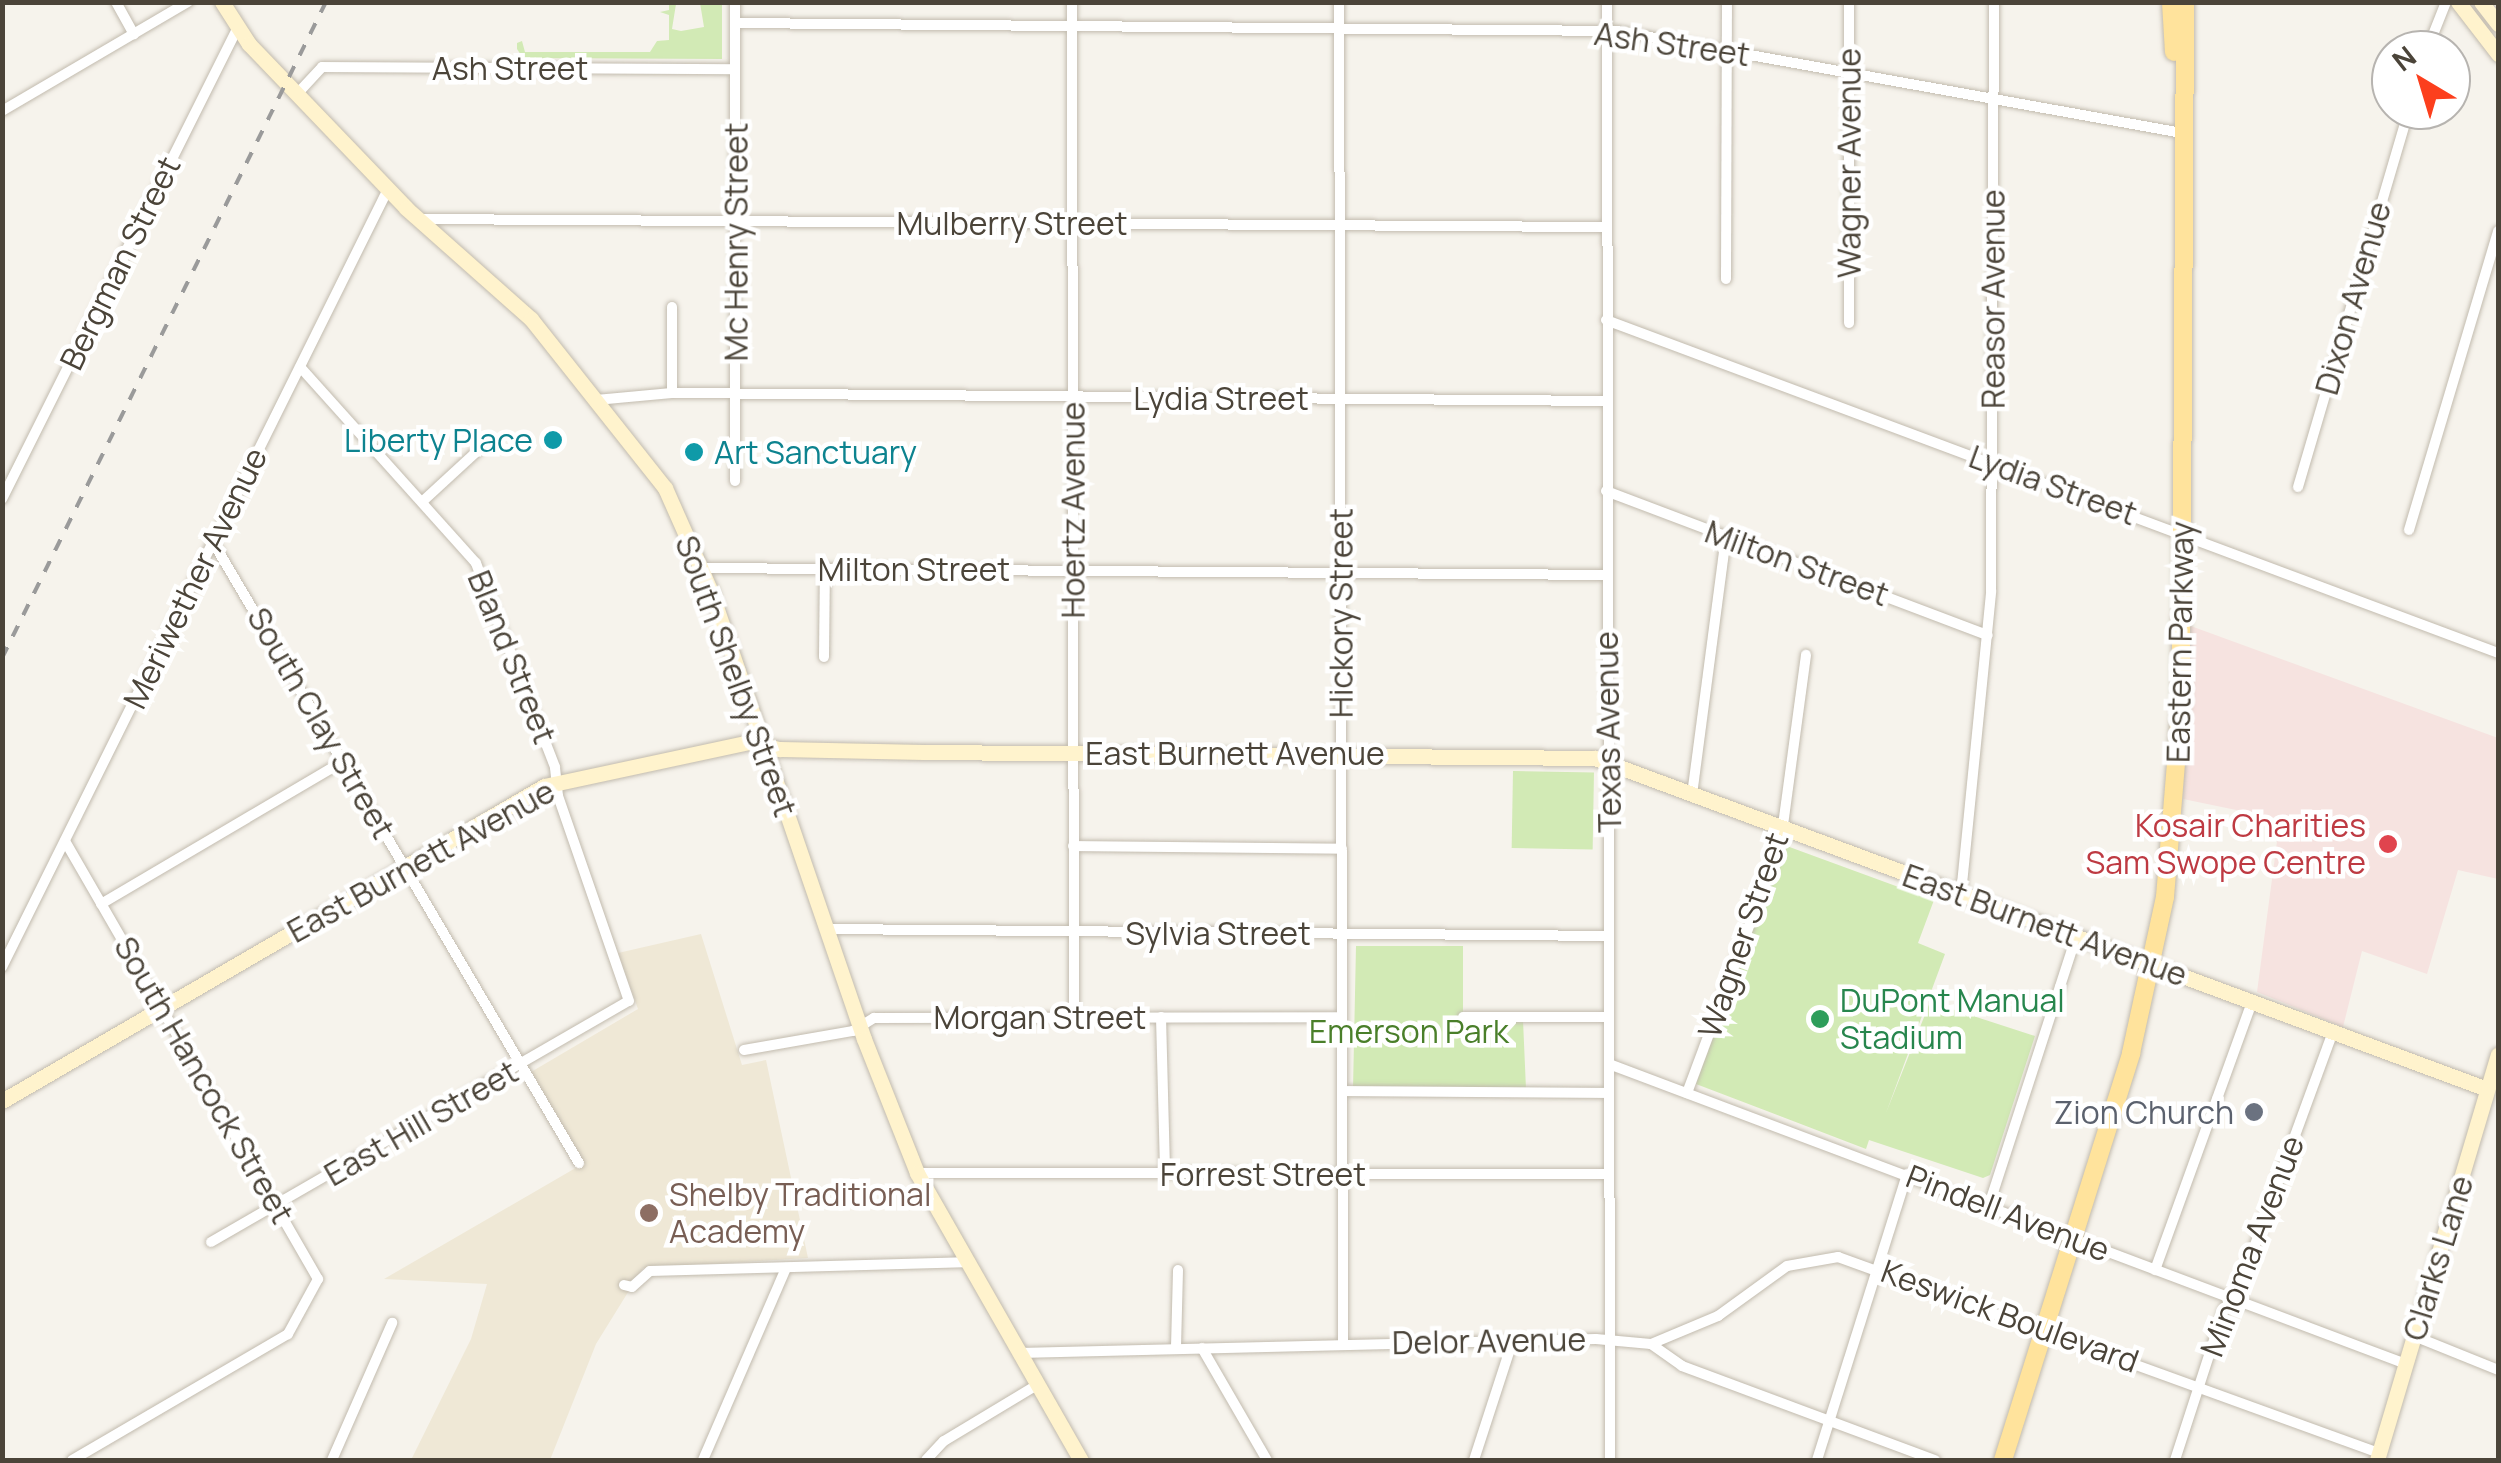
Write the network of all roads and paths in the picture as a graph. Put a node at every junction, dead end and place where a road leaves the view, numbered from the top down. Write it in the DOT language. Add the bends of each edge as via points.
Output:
graph roads {
  1 [pos="116,2"];
  2 [pos="188,2"];
  3 [pos="222,2"];
  4 [pos="735,2"];
  5 [pos="1072,2"];
  6 [pos="1339,2"];
  7 [pos="1606,2"];
  8 [pos="1727,2"];
  9 [pos="1849,2"];
  10 [pos="1994,2"];
  11 [pos="2171,2"];
  12 [pos="2185,2"];
  13 [pos="2446,2"];
  14 [pos="2458,2"];
  15 [pos="2481,2"];
  16 [pos="735,23"];
  17 [pos="2498,24"];
  18 [pos="1072,26"];
  19 [pos="238,27"];
  20 [pos="1340,28"];
  21 [pos="2436,30"];
  22 [pos="1607,31"];
  23 [pos="134,34"];
  24 [pos="1727,51"];
  25 [pos="2498,54"];
  26 [pos="735,69"];
  27 [pos="1848,73"];
  28 [pos="298,94"];
  29 [pos="1993,99"];
  30 [pos="2184,100"];
  31 [pos="2,112"];
  32 [pos="2404,130"];
  33 [pos="2182,133"];
  34 [pos="388,190"];
  35 [pos="418,219"];
  36 [pos="735,220"];
  37 [pos="1072,223"];
  38 [pos="1340,225"];
  39 [pos="1606,227"];
  40 [pos="2498,231"];
  41 [pos="1726,280"];
  42 [pos="672,307"];
  43 [pos="1606,320"];
  44 [pos="1849,323"];
  45 [pos="300,367"];
  46 [pos="672,393"];
  47 [pos="737,394"];
  48 [pos="1072,397"];
  49 [pos="1340,399"];
  50 [pos="596,400"];
  51 [pos="1606,401"];
  52 [pos="484,445"];
  53 [pos="1992,462"];
  54 [pos="735,481"];
  55 [pos="2298,487"];
  56 [pos="1606,492"];
  57 [pos="2,499"];
  58 [pos="423,501"];
  59 [pos="2410,530"];
  60 [pos="2181,534"];
  61 [pos="1726,537"];
  62 [pos="214,542"];
  63 [pos="701,568"];
  64 [pos="825,568"];
  65 [pos="1073,570"];
  66 [pos="1341,572"];
  67 [pos="1606,574"];
  68 [pos="1988,635"];
  69 [pos="2498,654"];
  70 [pos="1806,655"];
  71 [pos="824,657"];
  72 [pos="764,745"];
  73 [pos="1073,752"];
  74 [pos="1342,754"];
  75 [pos="342,762"];
  76 [pos="1608,763"];
  77 [pos="556,782"];
  78 [pos="1692,795"];
  79 [pos="1782,828"];
  80 [pos="65,841"];
  81 [pos="1073,846"];
  82 [pos="1342,849"];
  83 [pos="405,866"];
  84 [pos="1961,894"];
  85 [pos="101,904"];
  86 [pos="827,930"];
  87 [pos="1074,931"];
  88 [pos="1342,934"];
  89 [pos="1609,936"];
  90 [pos="2076,937"];
  91 [pos="2152,965"];
  92 [pos="2,967"];
  93 [pos="629,1001"];
  94 [pos="2252,1002"];
  95 [pos="162,1008"];
  96 [pos="1342,1016"];
  97 [pos="1074,1017"];
  98 [pos="1160,1017"];
  99 [pos="1463,1017"];
  100 [pos="1609,1017"];
  101 [pos="858,1024"];
  102 [pos="2333,1032"];
  103 [pos="744,1050"];
  104 [pos="2498,1055"];
  105 [pos="1609,1064"];
  106 [pos="520,1066"];
  107 [pos="1342,1091"];
  108 [pos="2493,1091"];
  109 [pos="1609,1093"];
  110 [pos="1687,1093"];
  111 [pos="2,1101"];
  112 [pos="579,1163"];
  113 [pos="917,1173"];
  114 [pos="1165,1174"];
  115 [pos="1343,1174"];
  116 [pos="1609,1174"];
  117 [pos="1907,1174"];
  118 [pos="1988,1205"];
  119 [pos="278,1206"];
  120 [pos="2074,1236"];
  121 [pos="211,1242"];
  122 [pos="964,1262"];
  123 [pos="1878,1267"];
  124 [pos="786,1268"];
  125 [pos="1178,1270"];
  126 [pos="2155,1270"];
  127 [pos="624,1285"];
  128 [pos="2230,1302"];
  129 [pos="392,1323"];
  130 [pos="2044,1329"];
  131 [pos="2414,1336"];
  132 [pos="1611,1342"];
  133 [pos="1512,1343"];
  134 [pos="1343,1344"];
  135 [pos="1650,1344"];
  136 [pos="1176,1347"];
  137 [pos="1202,1348"];
  138 [pos="1018,1352"];
  139 [pos="2406,1364"];
  140 [pos="2498,1370"];
  141 [pos="1037,1385"];
  142 [pos="2198,1386"];
  143 [pos="1830,1421"];
  144 [pos="1073,1456"];
  145 [pos="2378,1456"];
  146 [pos="72,1460"];
  147 [pos="332,1460"];
  148 [pos="704,1460"];
  149 [pos="926,1460"];
  150 [pos="1267,1460"];
  151 [pos="1474,1460"];
  152 [pos="1610,1460"];
  153 [pos="1817,1460"];
  154 [pos="1936,1460"];
  155 [pos="2003,1460"];
  156 [pos="2175,1460"];
  1 -- 23 [label="street"];
  2 -- 23 [label="street"];
  3 -- 19 [label="street, South Shelby Street"];
  4 -- 16 [label="street, Mc Henry Street"];
  5 -- 18 [label="street, Hoertz Avenue"];
  6 -- 20 [label="street, Hickory Street"];
  7 -- 22 [label="street, Texas Avenue"];
  8 -- 24 [label="street"];
  9 -- 27 [label="street, Wagner Avenue"];
  10 -- 29 [label="street, Reasor Avenue"];
  11 -- 30 [label="main road, Eastern Parkway" via="2177,93"];
  12 -- 30 [label="main road, Eastern Parkway"];
  13 -- 21 [label="street"];
  14 -- 25 [label="street"];
  15 -- 17 [label="street"];
  16 -- 18 [label="street, Ash Street"];
  16 -- 26 [label="street, Mc Henry Street"];
  18 -- 20 [label="street, Ash Street"];
  18 -- 37 [label="street, Hoertz Avenue"];
  19 -- 28 [label="street, South Shelby Street"];
  19 -- 57 [label="street, Bergman Street"];
  20 -- 22 [label="street, Ash Street"];
  20 -- 38 [label="street, Hickory Street"];
  22 -- 24 [label="street, Ash Street"];
  22 -- 39 [label="street, Texas Avenue"];
  23 -- 31 [label="street"];
  24 -- 27 [label="street, Ash Street"];
  24 -- 41 [label="street"];
  26 -- 28 [label="street, Ash Street" via="322,67"];
  26 -- 36 [label="street, Mc Henry Street"];
  27 -- 29 [label="street, Ash Street"];
  27 -- 44 [label="street, Wagner Avenue"];
  28 -- 34 [label="street, South Shelby Street"];
  29 -- 33 [label="street, Ash Street"];
  29 -- 53 [label="street, Reasor Avenue"];
  30 -- 33 [label="main road, Eastern Parkway"];
  32 -- 55 [label="street, Dixon Avenue"];
  33 -- 60 [label="main road, Eastern Parkway"];
  34 -- 35 [label="street, South Shelby Street"];
  34 -- 45 [label="street, Meriwether Avenue"];
  35 -- 36 [label="street, Mulberry Street"];
  35 -- 50 [label="street, South Shelby Street" via="523,310"];
  36 -- 37 [label="street, Mulberry Street"];
  36 -- 47 [label="street, Mc Henry Street"];
  37 -- 38 [label="street, Mulberry Street"];
  37 -- 48 [label="street, Hoertz Avenue"];
  38 -- 39 [label="street, Mulberry Street"];
  38 -- 49 [label="street, Hickory Street"];
  39 -- 43 [label="street, Texas Avenue"];
  40 -- 59 [label="street"];
  42 -- 46 [label="street"];
  43 -- 51 [label="street, Texas Avenue"];
  43 -- 53 [label="street, Lydia Street"];
  45 -- 58 [label="street, Bland Street"];
  45 -- 62 [label="street, Meriwether Avenue"];
  46 -- 47 [label="street, Lydia Street"];
  46 -- 50 [label="street, Lydia Street"];
  47 -- 48 [label="street, Lydia Street"];
  47 -- 54 [label="street, Mc Henry Street"];
  48 -- 49 [label="street, Lydia Street"];
  48 -- 65 [label="street, Hoertz Avenue"];
  49 -- 51 [label="street, Lydia Street"];
  49 -- 66 [label="street, Hickory Street"];
  50 -- 63 [label="street, South Shelby Street" via="665,488"];
  51 -- 56 [label="street, Texas Avenue"];
  52 -- 58 [label="street"];
  53 -- 60 [label="street, Lydia Street"];
  53 -- 68 [label="street, Reasor Avenue"];
  56 -- 61 [label="street, Milton Street"];
  56 -- 67 [label="street, Texas Avenue"];
  58 -- 77 [label="street, Bland Street" via="476,563"];
  60 -- 69 [label="street, Lydia Street"];
  60 -- 91 [label="main road, Eastern Parkway" via="2178,775"];
  61 -- 68 [label="street, Milton Street"];
  61 -- 78 [label="street"];
  62 -- 75 [label="street, South Clay Street"];
  62 -- 80 [label="street, Meriwether Avenue"];
  63 -- 64 [label="street, Milton Street"];
  63 -- 72 [label="street, South Shelby Street"];
  64 -- 65 [label="street, Milton Street"];
  64 -- 71 [label="street"];
  65 -- 66 [label="street, Milton Street"];
  65 -- 73 [label="street, Hoertz Avenue"];
  66 -- 67 [label="street, Milton Street"];
  66 -- 74 [label="street, Hickory Street"];
  67 -- 76 [label="street, Texas Avenue"];
  68 -- 84 [label="street, Reasor Avenue"];
  70 -- 79 [label="street, Wagner Street"];
  72 -- 73 [label="street, East Burnett Avenue"];
  72 -- 77 [label="street, East Burnett Avenue" via="749,742"];
  72 -- 86 [label="street, South Shelby Street"];
  73 -- 74 [label="street, East Burnett Avenue"];
  73 -- 81 [label="street, Hoertz Avenue"];
  74 -- 76 [label="street, East Burnett Avenue" via="1561,756"];
  74 -- 82 [label="street, Hickory Street"];
  75 -- 83 [label="street, South Clay Street"];
  75 -- 85 [label="street"];
  76 -- 78 [label="street, East Burnett Avenue"];
  76 -- 89 [label="street, Texas Avenue"];
  77 -- 83 [label="street, East Burnett Avenue"];
  77 -- 93 [label="street, Bland Street"];
  78 -- 79 [label="street, East Burnett Avenue"];
  79 -- 84 [label="street, East Burnett Avenue"];
  79 -- 110 [label="street, Wagner Street"];
  80 -- 85 [label="street, South Hancock Street"];
  80 -- 92 [label="street, Meriwether Avenue"];
  81 -- 82 [label="street"];
  81 -- 87 [label="street, Hoertz Avenue"];
  82 -- 88 [label="street, Hickory Street"];
  83 -- 95 [label="street, East Burnett Avenue"];
  83 -- 106 [label="street, South Clay Street"];
  84 -- 90 [label="street, East Burnett Avenue"];
  85 -- 95 [label="street, South Hancock Street"];
  86 -- 87 [label="street, Sylvia Street"];
  86 -- 101 [label="street, South Shelby Street"];
  87 -- 88 [label="street, Sylvia Street"];
  87 -- 97 [label="street, Hoertz Avenue"];
  88 -- 89 [label="street, Sylvia Street"];
  88 -- 96 [label="street, Hickory Street"];
  89 -- 100 [label="street, Texas Avenue"];
  90 -- 91 [label="street, East Burnett Avenue"];
  90 -- 118 [label="street"];
  91 -- 94 [label="street, East Burnett Avenue"];
  91 -- 120 [label="main road, Eastern Parkway"];
  93 -- 106 [label="street, East Hill Street"];
  94 -- 102 [label="street, East Burnett Avenue"];
  94 -- 126 [label="street"];
  95 -- 111 [label="street, East Burnett Avenue"];
  95 -- 119 [label="street, South Hancock Street"];
  96 -- 98 [label="street, Morgan Street"];
  96 -- 107 [label="street, Hickory Street"];
  97 -- 98 [label="street, Morgan Street"];
  97 -- 101 [label="street, Morgan Street" via="874,1018"];
  98 -- 114 [label="street"];
  99 -- 100 [label="street"];
  100 -- 105 [label="street, Texas Avenue"];
  101 -- 103 [label="street, Morgan Street" via="832,1036"];
  101 -- 113 [label="street, South Shelby Street"];
  102 -- 108 [label="street, East Burnett Avenue"];
  102 -- 128 [label="street, Minoma Avenue"];
  104 -- 108 [label="street, Clarks Lane"];
  105 -- 109 [label="street, Texas Avenue"];
  105 -- 110 [label="street, Pindell Avenue"];
  106 -- 112 [label="street, South Clay Street"];
  106 -- 119 [label="street, East Hill Street"];
  107 -- 109 [label="street"];
  107 -- 115 [label="street, Hickory Street"];
  108 -- 131 [label="street, Clarks Lane"];
  109 -- 116 [label="street, Texas Avenue"];
  110 -- 117 [label="street, Pindell Avenue"];
  113 -- 114 [label="street, Forrest Street"];
  113 -- 122 [label="street, South Shelby Street"];
  114 -- 115 [label="street, Forrest Street"];
  115 -- 116 [label="street, Forrest Street"];
  115 -- 134 [label="street, Hickory Street"];
  116 -- 132 [label="street, Texas Avenue"];
  117 -- 118 [label="street, Pindell Avenue"];
  117 -- 123 [label="street"];
  118 -- 120 [label="street, Pindell Avenue"];
  119 -- 121 [label="street, East Hill Street"];
  119 -- 146 [label="street, South Hancock Street" via="318,1280 300,1322"];
  120 -- 126 [label="street, Pindell Avenue"];
  120 -- 130 [label="main road, Eastern Parkway"];
  122 -- 124 [label="street"];
  122 -- 138 [label="street, South Shelby Street"];
  123 -- 130 [label="street, Keswick Boulevard"];
  123 -- 135 [label="street, Keswick Boulevard" via="1838,1257 1798,1262 1718,1316"];
  123 -- 143 [label="street"];
  124 -- 127 [label="street" via="650,1271"];
  124 -- 148 [label="street"];
  125 -- 136 [label="street"];
  126 -- 128 [label="street, Pindell Avenue"];
  128 -- 139 [label="street, Pindell Avenue"];
  128 -- 142 [label="street, Minoma Avenue"];
  129 -- 147 [label="street"];
  130 -- 142 [label="street, Keswick Boulevard"];
  130 -- 155 [label="main road, Eastern Parkway"];
  131 -- 139 [label="street, Clarks Lane"];
  131 -- 140 [label="street"];
  132 -- 133 [label="street, Delor Avenue"];
  132 -- 135 [label="street, Delor Avenue"];
  132 -- 152 [label="street, Texas Avenue"];
  133 -- 134 [label="street, Delor Avenue"];
  133 -- 151 [label="street"];
  134 -- 137 [label="street, Delor Avenue"];
  135 -- 143 [label="street, Delor Avenue" via="1682,1366"];
  136 -- 137 [label="street, Delor Avenue"];
  136 -- 138 [label="street, Delor Avenue"];
  137 -- 150 [label="street"];
  138 -- 141 [label="street, South Shelby Street"];
  139 -- 145 [label="street, Clarks Lane"];
  141 -- 144 [label="street, South Shelby Street"];
  141 -- 149 [label="street" via="944,1440"];
  142 -- 145 [label="street, Keswick Boulevard"];
  142 -- 156 [label="street, Minoma Avenue"];
  143 -- 153 [label="street"];
  143 -- 154 [label="street, Delor Avenue"];
}
